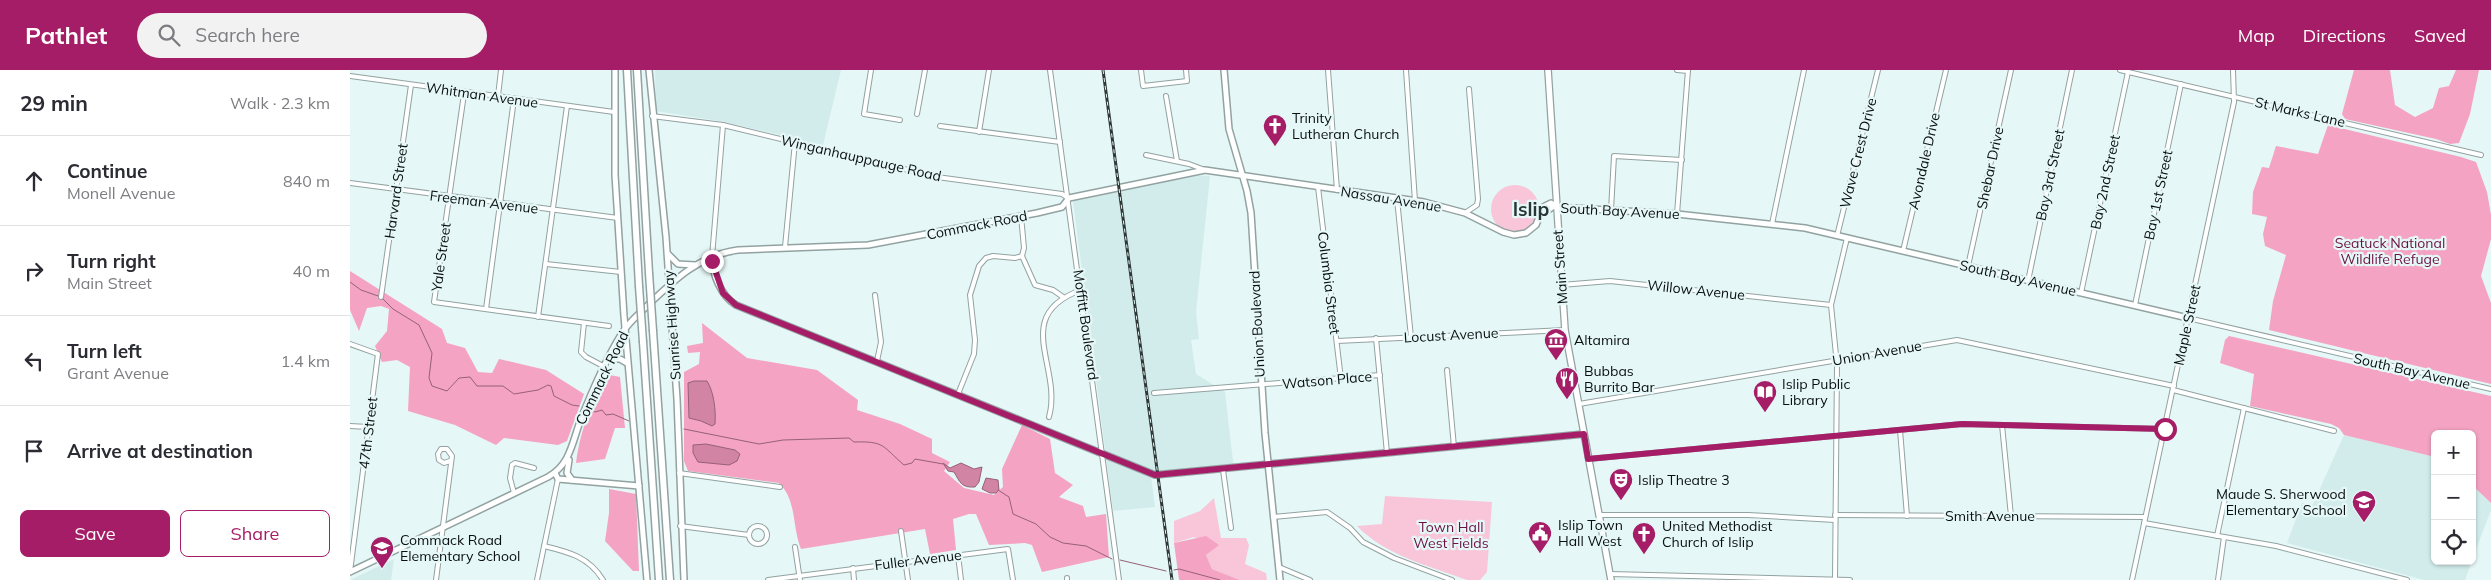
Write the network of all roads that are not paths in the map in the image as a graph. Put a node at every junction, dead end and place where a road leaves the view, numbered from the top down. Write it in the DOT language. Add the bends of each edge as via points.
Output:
graph roads {
  1 [pos="501,70"];
  2 [pos="615,70"];
  3 [pos="627,70"];
  4 [pos="637,70"];
  5 [pos="648,70"];
  6 [pos="871,70"];
  7 [pos="925,70"];
  8 [pos="989,70"];
  9 [pos="1050,70"];
  10 [pos="1141,70"];
  11 [pos="1186,70"];
  12 [pos="1224,70"];
  13 [pos="1328,70"];
  14 [pos="1406,70"];
  15 [pos="1548,70"];
  16 [pos="1677,70"];
  17 [pos="1688,70"];
  18 [pos="1804,70"];
  19 [pos="1878,70"];
  20 [pos="1946,70"];
  21 [pos="2011,70"];
  22 [pos="2072,70"];
  23 [pos="2120,70"];
  24 [pos="2232,70"];
  25 [pos="2128,72"];
  26 [pos="350,76"];
  27 [pos="2181,84"];
  28 [pos="411,85"];
  29 [pos="1469,89"];
  30 [pos="464,94"];
  31 [pos="498,96"];
  32 [pos="1166,96"];
  33 [pos="2233,96"];
  34 [pos="514,99"];
  35 [pos="567,106"];
  36 [pos="614,112"];
  37 [pos="917,114"];
  38 [pos="652,116"];
  39 [pos="900,120"];
  40 [pos="724,126"];
  41 [pos="940,126"];
  42 [pos="979,132"];
  43 [pos="795,142"];
  44 [pos="1060,142"];
  45 [pos="1146,155"];
  46 [pos="2481,155"];
  47 [pos="1682,160"];
  48 [pos="1177,161"];
  49 [pos="1184,163"];
  50 [pos="1205,170"];
  51 [pos="1184,173"];
  52 [pos="1242,176"];
  53 [pos="350,183"];
  54 [pos="1318,187"];
  55 [pos="396,190"];
  56 [pos="1111,190"];
  57 [pos="1337,190"];
  58 [pos="449,198"];
  59 [pos="1069,198"];
  60 [pos="1397,199"];
  61 [pos="1415,201"];
  62 [pos="502,205"];
  63 [pos="1555,206"];
  64 [pos="552,210"];
  65 [pos="1611,210"];
  66 [pos="1465,213"];
  67 [pos="1677,214"];
  68 [pos="1541,215"];
  69 [pos="1021,216"];
  70 [pos="618,218"];
  71 [pos="1772,224"];
  72 [pos="1837,236"];
  73 [pos="1847,238"];
  74 [pos="785,248"];
  75 [pos="1903,251"];
  76 [pos="667,253"];
  77 [pos="1022,256"];
  78 [pos="712,257"];
  79 [pos="546,264"];
  80 [pos="695,265"];
  81 [pos="1968,266"];
  82 [pos="621,272"];
  83 [pos="2028,281"];
  84 [pos="669,285"];
  85 [pos="1561,286"];
  86 [pos="1081,290"];
  87 [pos="2081,293"];
  88 [pos="875,294"];
  89 [pos="381,297"];
  90 [pos="1063,297"];
  91 [pos="1831,305"];
  92 [pos="2135,305"];
  93 [pos="486,309"];
  94 [pos="538,317"];
  95 [pos="2188,318"];
  96 [pos="584,323"];
  97 [pos="609,326"];
  98 [pos="625,329"];
  99 [pos="1565,330"];
  100 [pos="1376,338"];
  101 [pos="1411,338"];
  102 [pos="1337,341"];
  103 [pos="350,344"];
  104 [pos="609,359"];
  105 [pos="1836,360"];
  106 [pos="877,361"];
  107 [pos="627,364"];
  108 [pos="605,367"];
  109 [pos="1447,370"];
  110 [pos="1380,375"];
  111 [pos="1341,378"];
  112 [pos="1261,386"];
  113 [pos="2174,388"];
  114 [pos="2491,389"];
  115 [pos="958,394"];
  116 [pos="1154,394"];
  117 [pos="1579,404"];
  118 [pos="2244,408"];
  119 [pos="1050,417"];
  120 [pos="2002,425"];
  121 [pos="350,426"];
  122 [pos="368,428"];
  123 [pos="2165,429"];
  124 [pos="1900,430"];
  125 [pos="2334,430"];
  126 [pos="1584,434"];
  127 [pos="1836,435"];
  128 [pos="1454,447"];
  129 [pos="1103,452"];
  130 [pos="570,454"];
  131 [pos="1387,454"];
  132 [pos="1588,459"];
  133 [pos="450,461"];
  134 [pos="1267,465"];
  135 [pos="534,468"];
  136 [pos="1223,470"];
  137 [pos="555,473"];
  138 [pos="679,473"];
  139 [pos="558,479"];
  140 [pos="572,480"];
  141 [pos="639,486"];
  142 [pos="780,487"];
  143 [pos="514,493"];
  144 [pos="1599,515"];
  145 [pos="1907,516"];
  146 [pos="2011,516"];
  147 [pos="2146,516"];
  148 [pos="1273,517"];
  149 [pos="1835,518"];
  150 [pos="2144,523"];
  151 [pos="680,526"];
  152 [pos="443,527"];
  153 [pos="1230,528"];
  154 [pos="901,531"];
  155 [pos="749,535"];
  156 [pos="2218,536"];
  157 [pos="2224,537"];
  158 [pos="544,546"];
  159 [pos="796,547"];
  160 [pos="958,555"];
  161 [pos="905,561"];
  162 [pos="1279,567"];
  163 [pos="853,568"];
  164 [pos="350,572"];
  165 [pos="1611,577"];
  166 [pos="800,578"];
  167 [pos="436,580"];
  168 [pos="537,580"];
  169 [pos="603,580"];
  170 [pos="647,580"];
  171 [pos="659,580"];
  172 [pos="670,580"];
  173 [pos="684,580"];
  174 [pos="768,580"];
  175 [pos="854,580"];
  176 [pos="908,580"];
  177 [pos="961,580"];
  178 [pos="1013,580"];
  179 [pos="1119,580"];
  180 [pos="1280,580"];
  181 [pos="1310,580"];
  182 [pos="1452,580"];
  183 [pos="1834,580"];
  184 [pos="1850,580"];
  185 [pos="2132,580"];
  186 [pos="2218,580"];
  187 [pos="2407,580"];
  1 -- 31 [label="street"];
  2 -- 36 [label="street"];
  3 -- 171 [label="highway, bridge"];
  4 -- 172 [label="highway, Sunrise Highway, bridge"];
  5 -- 38 [label="street, Sunrise Highway"];
  6 -- 39 [label="street" via="864,114"];
  7 -- 37 [label="street"];
  8 -- 42 [label="street"];
  9 -- 44 [label="street, Moffitt Boulevard"];
  10 -- 11 [label="street" via="1143,86 1187,81"];
  12 -- 52 [label="street, Union Boulevard" via="1229,129"];
  13 -- 57 [label="street"];
  14 -- 61 [label="street"];
  15 -- 63 [label="main road, Main Street"];
  16 -- 17 [label="street"];
  17 -- 47 [label="street"];
  18 -- 71 [label="street"];
  19 -- 72 [label="street, Wave Crest Drive"];
  20 -- 75 [label="street, Avondale Drive"];
  21 -- 81 [label="street, Shebar Drive"];
  22 -- 83 [label="street, Bay 3rd Street"];
  23 -- 25 [label="street, St Marks Lane"];
  24 -- 33 [label="street, Maple Street"];
  25 -- 27 [label="street, St Marks Lane"];
  25 -- 87 [label="street, Bay 2nd Street"];
  26 -- 28 [label="street, Whitman Avenue"];
  27 -- 33 [label="street, St Marks Lane"];
  27 -- 92 [label="street, Bay 1st Street"];
  28 -- 30 [label="street, Whitman Avenue"];
  28 -- 55 [label="street, Harvard Street"];
  29 -- 66 [label="street" via="1478,199 1476,205"];
  30 -- 31 [label="street, Whitman Avenue"];
  30 -- 58 [label="street, Yale Street"];
  31 -- 34 [label="street, Whitman Avenue"];
  32 -- 48 [label="street"];
  33 -- 46 [label="street, St Marks Lane"];
  33 -- 95 [label="street, Maple Street"];
  34 -- 35 [label="street, Whitman Avenue"];
  34 -- 62 [label="street"];
  35 -- 36 [label="street, Whitman Avenue"];
  35 -- 64 [label="street"];
  36 -- 70 [label="street"];
  38 -- 40 [label="street, Winganhauppauge Road"];
  38 -- 76 [label="street, Sunrise Highway"];
  40 -- 43 [label="street, Winganhauppauge Road"];
  40 -- 78 [label="street"];
  41 -- 42 [label="street"];
  42 -- 44 [label="street"];
  43 -- 59 [label="street, Winganhauppauge Road" via="937,177 1062,194"];
  43 -- 74 [label="street"];
  44 -- 59 [label="street, Moffitt Boulevard"];
  45 -- 48 [label="street, Nassau Avenue"];
  47 -- 65 [label="street" via="1614,156"];
  47 -- 67 [label="street"];
  48 -- 49 [label="street, Nassau Avenue"];
  49 -- 50 [label="street, Nassau Avenue"];
  49 -- 51 [label="street"];
  50 -- 51 [label="street, Nassau Avenue"];
  50 -- 52 [label="street, Nassau Avenue"];
  51 -- 56 [label="street, Nassau Avenue"];
  52 -- 54 [label="street, Nassau Avenue"];
  52 -- 112 [label="street, Union Boulevard" via="1251,213"];
  53 -- 55 [label="street, Freeman Avenue"];
  54 -- 57 [label="street, Nassau Avenue"];
  54 -- 102 [label="street, Columbia Street"];
  55 -- 58 [label="street, Freeman Avenue"];
  55 -- 89 [label="street, Harvard Street"];
  56 -- 59 [label="street, Commack Road"];
  57 -- 60 [label="street, Nassau Avenue"];
  58 -- 62 [label="street, Freeman Avenue"];
  58 -- 93 [label="street, Yale Street" via="434,302"];
  59 -- 69 [label="street, Commack Road" via="1062,207"];
  59 -- 86 [label="street, Moffitt Boulevard"];
  60 -- 61 [label="street, Nassau Avenue"];
  60 -- 101 [label="street"];
  61 -- 66 [label="street, Nassau Avenue"];
  62 -- 64 [label="street, Freeman Avenue"];
  62 -- 93 [label="street"];
  63 -- 65 [label="street, South Bay Avenue"];
  63 -- 68 [label="street, South Bay Avenue"];
  63 -- 85 [label="main road, Main Street"];
  64 -- 70 [label="street, Freeman Avenue"];
  64 -- 79 [label="street"];
  65 -- 67 [label="street, South Bay Avenue"];
  66 -- 68 [label="street, Nassau Avenue" via="1514,235 1532,229"];
  67 -- 71 [label="street, South Bay Avenue"];
  69 -- 74 [label="street, Commack Road" via="868,245"];
  69 -- 77 [label="street"];
  70 -- 82 [label="street"];
  71 -- 72 [label="street, South Bay Avenue"];
  72 -- 73 [label="street, South Bay Avenue"];
  73 -- 75 [label="street, South Bay Avenue"];
  73 -- 91 [label="street"];
  74 -- 78 [label="street, Commack Road" via="731,251"];
  75 -- 81 [label="street, South Bay Avenue"];
  76 -- 80 [label="street" via="678,264"];
  76 -- 84 [label="street, Sunrise Highway"];
  77 -- 90 [label="street" via="1035,285"];
  77 -- 115 [label="street" via="994,256 986,258 979,266 970,295 974,354"];
  78 -- 80 [label="street, Commack Road"];
  78 -- 106 [label="street" via="713,270 732,303"];
  79 -- 82 [label="street"];
  79 -- 94 [label="street"];
  80 -- 84 [label="street, Commack Road"];
  81 -- 83 [label="street, South Bay Avenue"];
  82 -- 98 [label="street"];
  83 -- 87 [label="street, South Bay Avenue"];
  84 -- 98 [label="street, Commack Road"];
  84 -- 138 [label="street, Sunrise Highway"];
  85 -- 91 [label="street, Willow Avenue" via="1610,281"];
  85 -- 99 [label="main road, Main Street"];
  86 -- 90 [label="street"];
  86 -- 129 [label="street, Moffitt Boulevard"];
  87 -- 92 [label="street, South Bay Avenue"];
  88 -- 106 [label="street" via="881,342"];
  90 -- 119 [label="street" via="1048,310 1044,319 1044,351 1053,403"];
  91 -- 105 [label="street"];
  92 -- 95 [label="street, South Bay Avenue"];
  93 -- 94 [label="street"];
  94 -- 96 [label="street"];
  95 -- 113 [label="street, Maple Street"];
  95 -- 114 [label="street, South Bay Avenue"];
  96 -- 97 [label="street"];
  96 -- 108 [label="street" via="581,352"];
  98 -- 104 [label="street, Commack Road"];
  98 -- 107 [label="street"];
  99 -- 101 [label="street, Locust Avenue"];
  99 -- 117 [label="main road, Main Street"];
  100 -- 101 [label="street, Locust Avenue"];
  100 -- 102 [label="street, Locust Avenue"];
  100 -- 110 [label="street"];
  102 -- 111 [label="street, Columbia Street"];
  103 -- 122 [label="street, 47th Street" via="378,354"];
  104 -- 107 [label="street" via="620,358"];
  104 -- 108 [label="street, Commack Road"];
  105 -- 113 [label="street, Union Avenue" via="1957,340"];
  105 -- 117 [label="street, Union Avenue"];
  105 -- 127 [label="street"];
  106 -- 115 [label="street"];
  107 -- 141 [label="street"];
  108 -- 130 [label="street, Commack Road" via="580,420"];
  109 -- 128 [label="street"];
  110 -- 111 [label="street, Watson Place"];
  110 -- 131 [label="street"];
  111 -- 112 [label="street, Watson Place"];
  112 -- 116 [label="street, Watson Place"];
  112 -- 134 [label="street, Union Boulevard"];
  113 -- 118 [label="street, Union Avenue"];
  113 -- 123 [label="street, Maple Street"];
  115 -- 129 [label="street"];
  117 -- 126 [label="main road, Main Street"];
  118 -- 125 [label="street, Union Avenue"];
  118 -- 156 [label="street"];
  120 -- 123 [label="street"];
  120 -- 124 [label="street" via="1962,424"];
  120 -- 146 [label="street"];
  121 -- 122 [label="street"];
  122 -- 164 [label="street, 47th Street"];
  123 -- 147 [label="street, Maple Street"];
  124 -- 127 [label="street"];
  124 -- 145 [label="street"];
  126 -- 128 [label="street"];
  126 -- 132 [label="main road, Main Street"];
  127 -- 132 [label="street"];
  127 -- 149 [label="street"];
  128 -- 131 [label="street"];
  129 -- 136 [label="street" via="1155,475"];
  129 -- 179 [label="street, Moffitt Boulevard"];
  130 -- 137 [label="street, Commack Road"];
  130 -- 140 [label="street" via="567,471"];
  131 -- 134 [label="street"];
  132 -- 144 [label="main road, Main Street"];
  133 -- 152 [label="street"];
  134 -- 136 [label="street"];
  134 -- 148 [label="street, Union Boulevard"];
  135 -- 143 [label="street" via="512,465 510,478"];
  136 -- 153 [label="street"];
  137 -- 139 [label="street"];
  137 -- 143 [label="street, Commack Road"];
  138 -- 142 [label="street"];
  138 -- 151 [label="street, Sunrise Highway"];
  139 -- 140 [label="street"];
  139 -- 158 [label="street"];
  140 -- 141 [label="street"];
  141 -- 170 [label="street"];
  143 -- 152 [label="street, Commack Road"];
  144 -- 149 [label="street, Smith Avenue"];
  144 -- 165 [label="main road, Main Street"];
  145 -- 146 [label="street, Smith Avenue"];
  145 -- 149 [label="street, Smith Avenue"];
  146 -- 147 [label="street, Smith Avenue"];
  147 -- 150 [label="street, Maple Street"];
  148 -- 162 [label="street, Union Boulevard"];
  148 -- 182 [label="street" via="1327,512 1363,542 1394,558"];
  149 -- 183 [label="street"];
  150 -- 156 [label="street"];
  150 -- 185 [label="street, Maple Street"];
  151 -- 155 [label="street"];
  151 -- 173 [label="street, Sunrise Highway"];
  152 -- 164 [label="street, Commack Road"];
  152 -- 167 [label="street"];
  154 -- 161 [label="street"];
  155 -- 155 [label="street" via="757,544 764,543 767,537 766,530 760,526 753,528"];
  156 -- 157 [label="street"];
  157 -- 186 [label="street"];
  157 -- 187 [label="street" via="2276,546"];
  158 -- 168 [label="street"];
  158 -- 169 [label="street" via="584,559"];
  159 -- 166 [label="street"];
  160 -- 161 [label="street, Fuller Avenue"];
  160 -- 177 [label="street"];
  160 -- 178 [label="street, Fuller Avenue" via="1008,549"];
  161 -- 163 [label="street, Fuller Avenue"];
  161 -- 176 [label="street"];
  162 -- 180 [label="street, Union Boulevard"];
  162 -- 181 [label="street"];
  163 -- 166 [label="street, Fuller Avenue"];
  163 -- 175 [label="street"];
  165 -- 183 [label="street"];
  166 -- 174 [label="street, Fuller Avenue"];
  183 -- 184 [label="street"];
}
